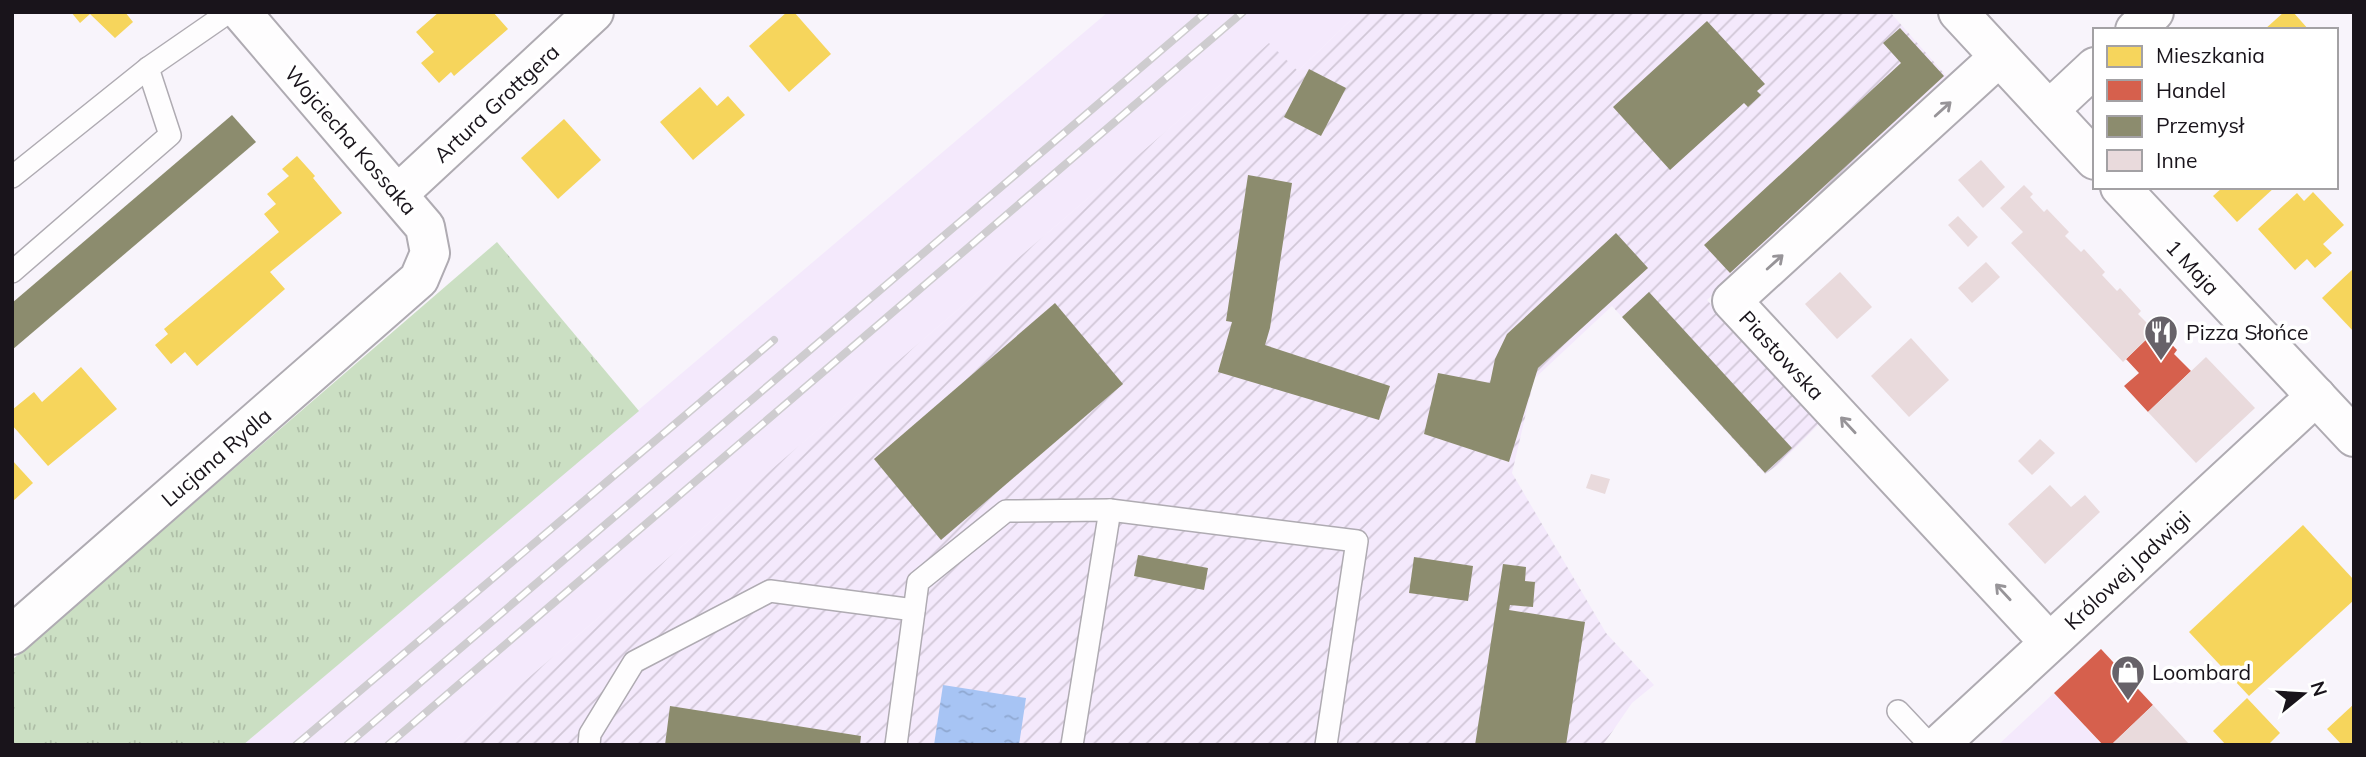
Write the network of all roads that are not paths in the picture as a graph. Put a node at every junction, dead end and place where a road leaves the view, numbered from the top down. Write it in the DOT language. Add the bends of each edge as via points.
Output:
graph roads {
  1 [pos="229,12"];
  2 [pos="242,12"];
  3 [pos="594,12"];
  4 [pos="1958,12"];
  5 [pos="2154,12"];
  6 [pos="2137,28"];
  7 [pos="1999,57"];
  8 [pos="148,68"];
  9 [pos="2093,69"];
  10 [pos="2049,110"];
  11 [pos="2093,158"];
  12 [pos="12,177"];
  13 [pos="2122,189"];
  14 [pos="398,194"];
  15 [pos="12,272"];
  16 [pos="419,279"];
  17 [pos="2316,396"];
  18 [pos="2354,437"];
  19 [pos="1110,510"];
  20 [pos="914,610"];
  21 [pos="12,635"];
  22 [pos="2049,642"];
  23 [pos="1898,711"];
  24 [pos="589,745"];
  25 [pos="896,745"];
  26 [pos="1072,745"];
  27 [pos="1326,745"];
  28 [pos="1930,745"];
  29 [pos="1939,745"];
  1 -- 8 [label="lane"];
  2 -- 14 [label="street, Wojciecha Kossaka"];
  3 -- 14 [label="street, Artura Grottgera"];
  4 -- 7 [label="street"];
  5 -- 6 [label="street"];
  7 -- 10 [label="street"];
  22 -- 7 [label="street, Piastowska, one-way" via="1732,302"];
  8 -- 12 [label="lane"];
  8 -- 15 [label="lane" via="170,135"];
  9 -- 10 [label="street"];
  10 -- 11 [label="street"];
  13 -- 17 [label="street, 1 Maja"];
  14 -- 16 [label="street, Wojciecha Kossaka" via="425,227 430,253"];
  16 -- 21 [label="street, Lucjana Rydla"];
  17 -- 18 [label="street, 1 Maja"];
  17 -- 22 [label="street, Królowej Jadwigi"];
  19 -- 20 [label="lane" via="1006,511 918,582"];
  19 -- 26 [label="lane"];
  19 -- 27 [label="lane" via="1357,541"];
  20 -- 24 [label="lane" via="770,591 634,662 590,734"];
  20 -- 25 [label="lane"];
  22 -- 29 [label="street, Królowej Jadwigi"];
  23 -- 28 [label="lane"];
}
